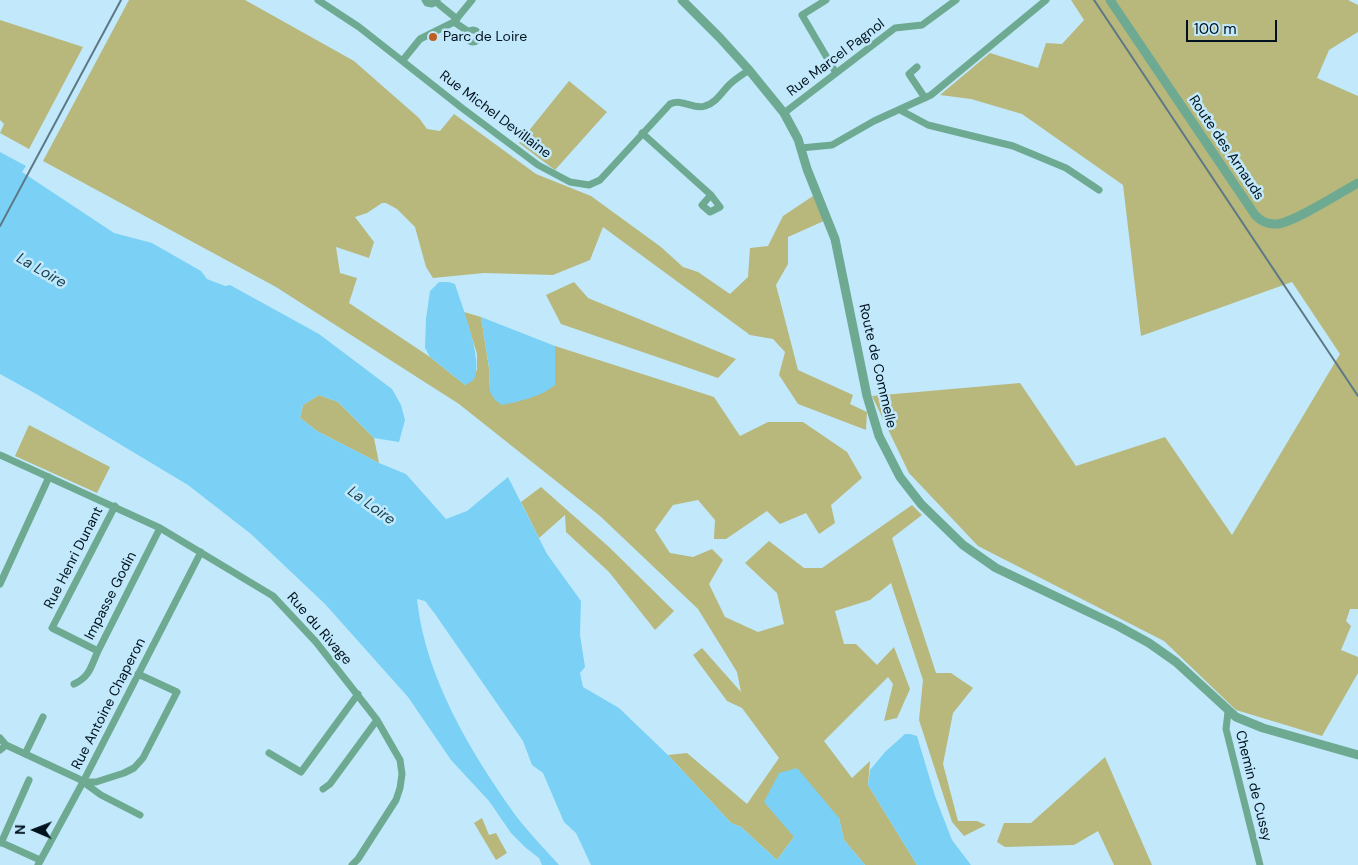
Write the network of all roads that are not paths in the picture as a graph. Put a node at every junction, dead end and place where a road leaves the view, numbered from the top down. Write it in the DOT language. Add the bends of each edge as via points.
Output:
graph roads {
  1 [pos="318,0"];
  2 [pos="425,0"];
  3 [pos="472,0"];
  4 [pos="682,0"];
  5 [pos="826,0"];
  6 [pos="956,0"];
  7 [pos="1046,0"];
  8 [pos="1110,0"];
  9 [pos="436,1"];
  10 [pos="456,20"];
  11 [pos="469,32"];
  12 [pos="404,60"];
  13 [pos="917,67"];
  14 [pos="749,70"];
  15 [pos="836,73"];
  16 [pos="925,98"];
  17 [pos="900,110"];
  18 [pos="784,113"];
  19 [pos="642,133"];
  20 [pos="801,148"];
  21 [pos="1358,183"];
  22 [pos="1099,190"];
  23 [pos="711,195"];
  24 [pos="0,454"];
  25 [pos="49,477"];
  26 [pos="114,506"];
  27 [pos="160,528"];
  28 [pos="201,552"];
  29 [pos="0,565"];
  30 [pos="8,566"];
  31 [pos="0,584"];
  32 [pos="72,638"];
  33 [pos="98,651"];
  34 [pos="138,674"];
  35 [pos="74,684"];
  36 [pos="358,694"];
  37 [pos="1228,712"];
  38 [pos="43,718"];
  39 [pos="377,720"];
  40 [pos="0,738"];
  41 [pos="3,748"];
  42 [pos="269,753"];
  43 [pos="25,754"];
  44 [pos="1358,755"];
  45 [pos="29,780"];
  46 [pos="83,782"];
  47 [pos="323,789"];
  48 [pos="140,815"];
  49 [pos="1,842"];
  50 [pos="39,863"];
  51 [pos="352,865"];
  52 [pos="1260,865"];
  1 -- 12 [label="street, Rue Michel Devillaine"];
  2 -- 9 [label="street" via="430,4"];
  3 -- 10 [label="street"];
  4 -- 14 [label="street, Route de Commelle"];
  5 -- 15 [label="street" via="802,15"];
  6 -- 15 [label="street, Rue Marcel Pagnol" via="922,25 895,28"];
  7 -- 16 [label="street"];
  8 -- 21 [label="street, Route des Arnauds" via="1260,220 1274,224 1290,221"];
  9 -- 10 [label="street"];
  10 -- 11 [label="street"];
  10 -- 12 [label="street" via="423,36"];
  12 -- 19 [label="street, Rue Michel Devillaine" via="538,165 570,182 589,185 600,180"];
  13 -- 16 [label="street" via="909,74"];
  14 -- 18 [label="street, Route de Commelle"];
  14 -- 19 [label="street, Rue Michel Devillaine" via="707,106 682,101 670,104"];
  15 -- 18 [label="street, Rue Marcel Pagnol"];
  16 -- 17 [label="street"];
  17 -- 20 [label="street" via="874,120 832,145"];
  17 -- 22 [label="street" via="928,125 1013,146 1066,168"];
  18 -- 20 [label="street, Route de Commelle"];
  19 -- 23 [label="street"];
  20 -- 37 [label="street, Route de Commelle" via="835,239 876,428 887,455 910,491 982,559 1149,642 1176,662"];
  24 -- 25 [label="street, Rue du Rivage"];
  25 -- 26 [label="street, Rue du Rivage"];
  25 -- 30 [label="street"];
  26 -- 27 [label="street, Rue du Rivage"];
  26 -- 32 [label="street, Rue Henri Dunant" via="52,628"];
  27 -- 28 [label="street, Rue du Rivage"];
  27 -- 33 [label="street, Impasse Godin"];
  28 -- 34 [label="street, Rue Antoine Chaperon"];
  28 -- 36 [label="street, Rue du Rivage" via="282,604"];
  29 -- 30 [label="street"];
  30 -- 31 [label="street"];
  32 -- 33 [label="street, Impasse Godin"];
  33 -- 35 [label="street" via="87,676"];
  34 -- 46 [label="street, Rue Antoine Chaperon"];
  34 -- 46 [label="street" via="176,692 143,758 124,773 96,782"];
  36 -- 39 [label="street, Rue du Rivage"];
  36 -- 42 [label="street" via="301,772"];
  37 -- 44 [label="street, Route de Commelle" via="1263,728"];
  37 -- 52 [label="street, Chemin de Cussy" via="1226,729"];
  38 -- 43 [label="street"];
  39 -- 47 [label="street"];
  39 -- 51 [label="street, Rue du Rivage" via="400,760 400,788 390,811"];
  40 -- 41 [label="street"];
  41 -- 43 [label="street"];
  43 -- 46 [label="street"];
  45 -- 49 [label="street"];
  46 -- 48 [label="street"];
  46 -- 50 [label="street, Rue Antoine Chaperon"];
  49 -- 50 [label="street"];
}
